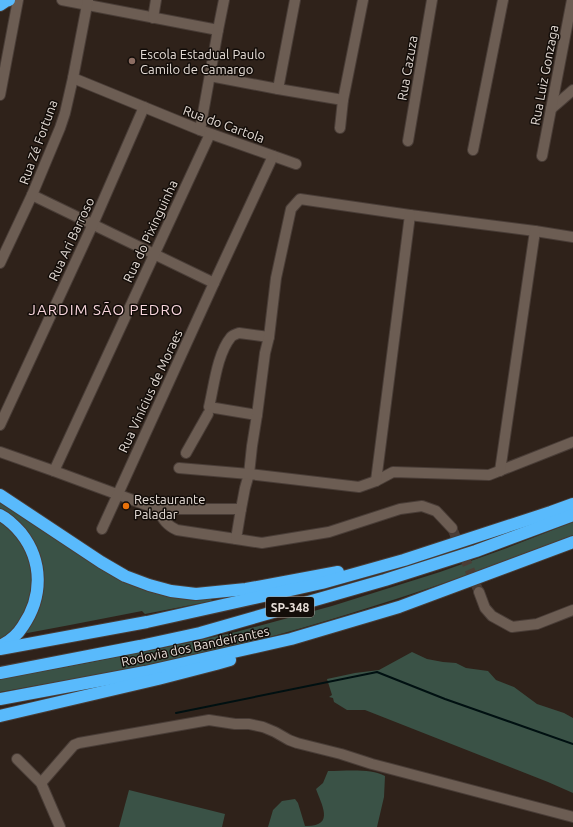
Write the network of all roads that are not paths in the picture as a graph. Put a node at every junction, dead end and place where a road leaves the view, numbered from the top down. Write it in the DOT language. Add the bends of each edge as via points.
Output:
graph roads {
  1 [pos="9,0"];
  2 [pos="18,0"];
  3 [pos="62,0"];
  4 [pos="156,0"];
  5 [pos="224,0"];
  6 [pos="295,0"];
  7 [pos="363,0"];
  8 [pos="432,0"];
  9 [pos="503,0"];
  10 [pos="572,0"];
  11 [pos="87,3"];
  12 [pos="0,5"];
  13 [pos="153,18"];
  14 [pos="218,30"];
  15 [pos="210,76"];
  16 [pos="73,78"];
  17 [pos="278,89"];
  18 [pos="573,90"];
  19 [pos="0,95"];
  20 [pos="343,100"];
  21 [pos="144,107"];
  22 [pos="551,109"];
  23 [pos="340,128"];
  24 [pos="200,130"];
  25 [pos="210,134"];
  26 [pos="408,141"];
  27 [pos="473,150"];
  28 [pos="274,156"];
  29 [pos="542,156"];
  30 [pos="296,164"];
  31 [pos="32,195"];
  32 [pos="410,215"];
  33 [pos="93,224"];
  34 [pos="535,231"];
  35 [pos="573,237"];
  36 [pos="154,255"];
  37 [pos="0,263"];
  38 [pos="214,283"];
  39 [pos="269,337"];
  40 [pos="208,414"];
  41 [pos="258,416"];
  42 [pos="0,425"];
  43 [pos="573,442"];
  44 [pos="0,452"];
  45 [pos="186,453"];
  46 [pos="179,468"];
  47 [pos="54,471"];
  48 [pos="500,471"];
  49 [pos="249,474"];
  50 [pos="376,481"];
  51 [pos="118,494"];
  52 [pos="0,495"];
  53 [pos="573,504"];
  54 [pos="158,509"];
  55 [pos="241,509"];
  56 [pos="0,515"];
  57 [pos="573,515"];
  58 [pos="452,528"];
  59 [pos="102,529"];
  60 [pos="236,539"];
  61 [pos="573,542"];
  62 [pos="404,560"];
  63 [pos="479,592"];
  64 [pos="573,610"];
  65 [pos="291,639"];
  66 [pos="0,646"];
  67 [pos="0,649"];
  68 [pos="0,673"];
  69 [pos="0,699"];
  70 [pos="0,716"];
  71 [pos="17,759"];
  72 [pos="41,783"];
  73 [pos="573,817"];
  74 [pos="60,827"];
  1 -- 12 [label="highway"];
  2 -- 19 [label="street"];
  3 -- 11 [label="street"];
  4 -- 13 [label="street"];
  5 -- 14 [label="street"];
  6 -- 17 [label="street"];
  7 -- 20 [label="street"];
  8 -- 26 [label="street, Rua Cazuza"];
  9 -- 27 [label="street"];
  10 -- 22 [label="street, Rua Luiz Gonzaga"];
  11 -- 13 [label="street"];
  11 -- 16 [label="street, Rua Zé Fortuna"];
  13 -- 14 [label="street"];
  14 -- 15 [label="street"];
  15 -- 17 [label="street"];
  15 -- 24 [label="street"];
  16 -- 21 [label="street, Rua do Cartola"];
  16 -- 31 [label="street, Rua Zé Fortuna" via="60,128"];
  17 -- 20 [label="street"];
  18 -- 22 [label="street"];
  20 -- 23 [label="street"];
  21 -- 24 [label="street, Rua do Cartola"];
  21 -- 33 [label="street, Rua Ari Barroso"];
  22 -- 29 [label="street, Rua Luiz Gonzaga"];
  24 -- 25 [label="street, Rua do Cartola"];
  25 -- 28 [label="street, Rua do Cartola"];
  25 -- 36 [label="street, Rua do Pixinguinha"];
  28 -- 30 [label="street, Rua do Cartola"];
  28 -- 38 [label="street, Rua Vinícius de Moraes"];
  31 -- 33 [label="street"];
  31 -- 37 [label="street, Rua Zé Fortuna"];
  32 -- 34 [label="street"];
  32 -- 39 [label="street" via="300,199 291,209 276,278"];
  32 -- 50 [label="street"];
  33 -- 36 [label="street"];
  33 -- 42 [label="street, Rua Ari Barroso"];
  34 -- 35 [label="street"];
  34 -- 48 [label="street"];
  36 -- 38 [label="street"];
  36 -- 47 [label="street, Rua do Pixinguinha"];
  38 -- 51 [label="street, Rua Vinícius de Moraes"];
  39 -- 41 [label="street"];
  39 -- 41 [label="street" via="239,333 231,337 219,358 209,407"];
  40 -- 45 [label="street"];
  41 -- 49 [label="street"];
  43 -- 48 [label="street"];
  44 -- 47 [label="street"];
  46 -- 49 [label="street"];
  47 -- 51 [label="street"];
  48 -- 50 [label="street" via="489,475 393,472"];
  49 -- 50 [label="street" via="359,487"];
  49 -- 55 [label="street"];
  51 -- 54 [label="street"];
  51 -- 59 [label="street, Rua Vinícius de Moraes"];
  52 -- 62 [label="highway" via="101,562 149,586 171,591 196,594 246,589"];
  53 -- 62 [label="highway"];
  54 -- 55 [label="street"];
  54 -- 60 [label="street" via="164,520 177,530"];
  55 -- 60 [label="street"];
  56 -- 66 [label="highway" via="18,529 28,542 35,559 37,575 37,593 26,622 20,631"];
  57 -- 68 [label="highway, Rodovia dos Bandeirantes / SP-348" via="476,551 385,580 200,633"];
  58 -- 60 [label="street" via="436,511 422,506 400,508 329,532 262,543"];
  61 -- 65 [label="highway, Rodovia dos Bandeirantes / SP-348" via="399,607"];
  62 -- 67 [label="highway" via="322,583 147,622"];
  63 -- 64 [label="street" via="485,608 492,616 512,627 537,624"];
  65 -- 69 [label="highway, Rodovia dos Bandeirantes / SP-348" via="145,672"];
  65 -- 70 [label="highway" via="216,664"];
  71 -- 72 [label="street"];
  72 -- 73 [label="street" via="74,745 209,720 263,727 297,743"];
  72 -- 74 [label="street"];
}
